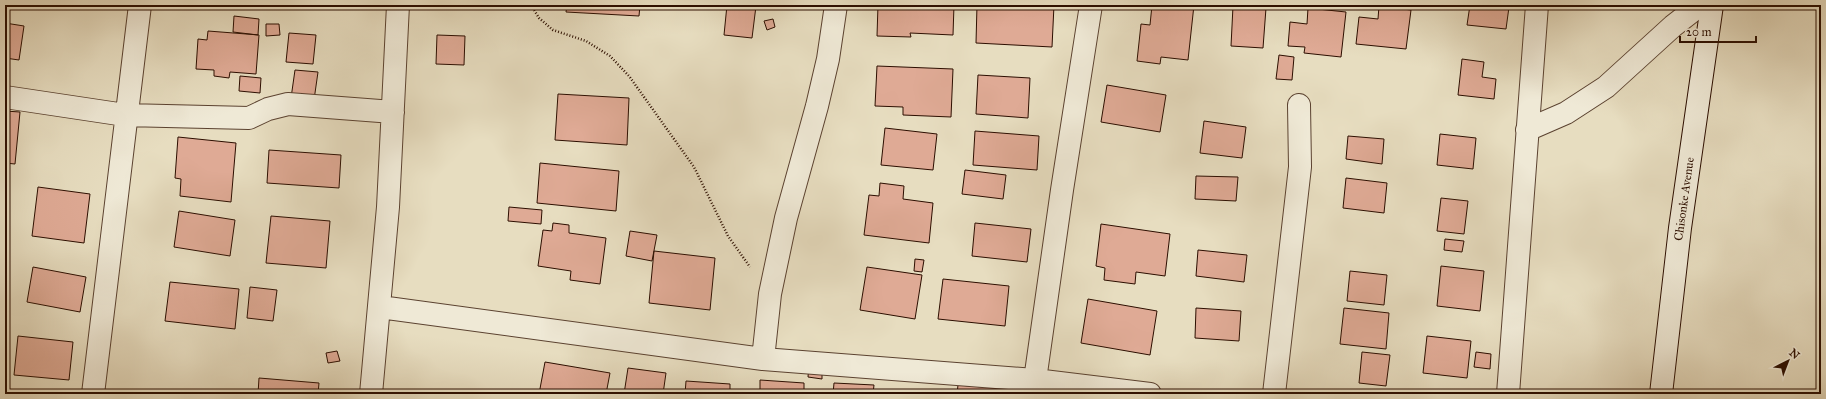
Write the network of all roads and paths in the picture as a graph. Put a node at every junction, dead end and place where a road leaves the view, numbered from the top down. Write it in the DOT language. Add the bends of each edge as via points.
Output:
graph roads {
  1 [pos="140,5"];
  2 [pos="398,5"];
  3 [pos="531,5"];
  4 [pos="836,5"];
  5 [pos="1091,5"];
  6 [pos="1537,5"];
  7 [pos="1700,5"];
  8 [pos="1712,5"];
  9 [pos="5,96"];
  10 [pos="1299,105"];
  11 [pos="393,112"];
  12 [pos="125,115"];
  13 [pos="1527,130"];
  14 [pos="770,294"];
  15 [pos="380,307"];
  16 [pos="762,359"];
  17 [pos="1035,380"];
  18 [pos="93,394"];
  19 [pos="370,394"];
  20 [pos="1150,394"];
  21 [pos="1274,394"];
  22 [pos="1508,394"];
  23 [pos="1661,394"];
  1 -- 12 [label="street"];
  2 -- 11 [label="street"];
  3 -- 14 [label="path" via="539,18 553,30 586,41 610,56 629,76 694,167 728,236"];
  4 -- 14 [label="street" via="828,59 786,218"];
  5 -- 17 [label="street"];
  6 -- 13 [label="street"];
  7 -- 13 [label="street" via="1606,87 1566,113"];
  8 -- 23 [label="street, Chisonke Avenue" via="1680,228"];
  9 -- 12 [label="street"];
  10 -- 21 [label="street" via="1300,167"];
  11 -- 12 [label="street" via="288,104 272,107 249,118"];
  11 -- 15 [label="street"];
  12 -- 18 [label="street"];
  13 -- 22 [label="street"];
  14 -- 16 [label="street"];
  15 -- 16 [label="street"];
  15 -- 19 [label="street"];
  16 -- 17 [label="street"];
  17 -- 20 [label="street"];
}
